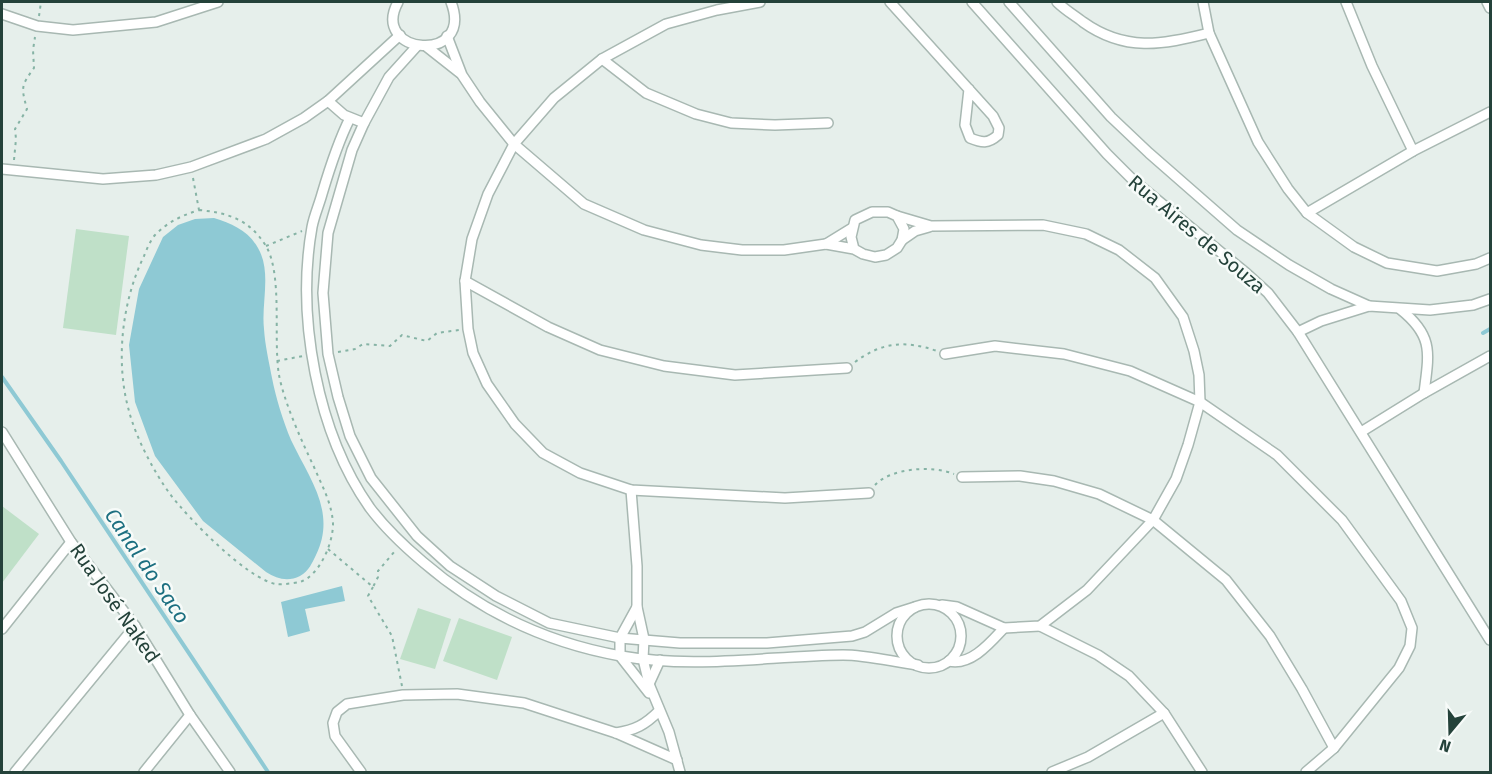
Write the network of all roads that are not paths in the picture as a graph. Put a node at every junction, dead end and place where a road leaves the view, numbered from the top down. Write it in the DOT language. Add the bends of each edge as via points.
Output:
graph roads {
  1 [pos="218,2"];
  2 [pos="760,2"];
  3 [pos="890,2"];
  4 [pos="972,2"];
  5 [pos="1009,2"];
  6 [pos="1203,2"];
  7 [pos="1346,2"];
  8 [pos="1487,2"];
  9 [pos="396,3"];
  10 [pos="1061,3"];
  11 [pos="455,4"];
  12 [pos="1491,8"];
  13 [pos="2,14"];
  14 [pos="1209,33"];
  15 [pos="400,35"];
  16 [pos="447,36"];
  17 [pos="417,46"];
  18 [pos="427,47"];
  19 [pos="602,58"];
  20 [pos="462,75"];
  21 [pos="969,89"];
  22 [pos="328,101"];
  23 [pos="1491,112"];
  24 [pos="350,118"];
  25 [pos="364,123"];
  26 [pos="828,123"];
  27 [pos="514,144"];
  28 [pos="1413,152"];
  29 [pos="2,169"];
  30 [pos="1307,213"];
  31 [pos="897,216"];
  32 [pos="931,226"];
  33 [pos="852,228"];
  34 [pos="902,240"];
  35 [pos="826,244"];
  36 [pos="854,249"];
  37 [pos="1491,258"];
  38 [pos="465,281"];
  39 [pos="1491,299"];
  40 [pos="1369,306"];
  41 [pos="1400,309"];
  42 [pos="1299,332"];
  43 [pos="945,354"];
  44 [pos="1491,356"];
  45 [pos="847,368"];
  46 [pos="1424,393"];
  47 [pos="1200,402"];
  48 [pos="2,432"];
  49 [pos="1360,432"];
  50 [pos="962,477"];
  51 [pos="631,490"];
  52 [pos="869,493"];
  53 [pos="1153,520"];
  54 [pos="71,542"];
  55 [pos="935,604"];
  56 [pos="637,607"];
  57 [pos="915,607"];
  58 [pos="135,626"];
  59 [pos="1040,626"];
  60 [pos="1005,628"];
  61 [pos="2,629"];
  62 [pos="620,638"];
  63 [pos="644,639"];
  64 [pos="1491,640"];
  65 [pos="620,656"];
  66 [pos="643,659"];
  67 [pos="660,660"];
  68 [pos="949,661"];
  69 [pos="918,665"];
  70 [pos="649,684"];
  71 [pos="654,699"];
  72 [pos="658,711"];
  73 [pos="1164,713"];
  74 [pos="190,715"];
  75 [pos="616,733"];
  76 [pos="1334,748"];
  77 [pos="677,760"];
  78 [pos="15,772"];
  79 [pos="144,772"];
  80 [pos="230,772"];
  81 [pos="361,772"];
  82 [pos="680,772"];
  83 [pos="1052,772"];
  84 [pos="1202,772"];
  85 [pos="1306,772"];
  1 -- 13 [label="street" via="156,22 73,30 37,26"];
  2 -- 19 [label="street" via="666,24"];
  3 -- 21 [label="street"];
  4 -- 42 [label="street, Rua Aires de Souza" via="1107,154 1268,293"];
  5 -- 40 [label="street" via="1111,117 1237,230 1288,265"];
  6 -- 14 [label="street"];
  7 -- 28 [label="street"];
  8 -- 12 [label="street"];
  9 -- 15 [label="street" via="393,17"];
  10 -- 14 [label="street" via="1099,33 1129,43 1153,44"];
  11 -- 16 [label="street" via="455,20"];
  14 -- 30 [label="street" via="1258,142"];
  15 -- 17 [label="street"];
  15 -- 22 [label="street"];
  16 -- 18 [label="street"];
  16 -- 20 [label="street"];
  17 -- 18 [label="street"];
  17 -- 25 [label="street" via="389,77"];
  18 -- 20 [label="street"];
  19 -- 26 [label="street" via="646,93 696,114 731,123"];
  19 -- 27 [label="street" via="554,98"];
  20 -- 27 [label="street"];
  21 -- 21 [label="street" via="999,128 991,142 970,138 965,125"];
  22 -- 24 [label="street"];
  22 -- 29 [label="street" via="266,139 191,167 156,175 103,179"];
  23 -- 28 [label="street"];
  24 -- 25 [label="street"];
  24 -- 65 [label="street" via="337,143 312,226 308,307 312,355 324,413 344,463 370,508 402,545 443,580 526,629"];
  25 -- 62 [label="street" via="328,232 323,293 329,354 350,436 372,478 417,536 450,566 496,596 549,622"];
  27 -- 35 [label="street" via="584,204 644,230 701,245 742,250"];
  27 -- 38 [label="street" via="488,194 472,239"];
  28 -- 30 [label="street"];
  30 -- 37 [label="street" via="1354,247 1387,263 1437,270"];
  31 -- 32 [label="street"];
  31 -- 33 [label="street" via="872,212 855,220"];
  31 -- 34 [label="street" via="904,229"];
  32 -- 34 [label="street"];
  32 -- 47 [label="street" via="1043,225 1086,234 1119,250 1155,278 1183,317 1194,351"];
  33 -- 35 [label="street"];
  33 -- 36 [label="street"];
  34 -- 36 [label="street" via="886,255 862,255"];
  35 -- 36 [label="street"];
  38 -- 45 [label="street" via="548,327 600,350 664,366 735,375"];
  38 -- 51 [label="street" via="468,329 474,352 487,384 515,424 543,453 580,473"];
  39 -- 41 [label="street" via="1430,310"];
  40 -- 41 [label="street"];
  40 -- 42 [label="street"];
  41 -- 46 [label="street" via="1423,334 1428,353"];
  42 -- 49 [label="street, Rua Aires de Souza"];
  43 -- 47 [label="street" via="995,346 1064,354 1130,371"];
  44 -- 46 [label="street"];
  46 -- 49 [label="street"];
  47 -- 53 [label="street" via="1176,479"];
  47 -- 76 [label="street" via="1277,454 1342,520 1401,601 1412,628 1410,646 1399,668"];
  48 -- 54 [label="street, Rua José Naked"];
  49 -- 64 [label="street, Rua Aires de Souza"];
  50 -- 53 [label="street" via="1020,476 1054,481 1099,494"];
  51 -- 52 [label="street" via="785,498"];
  51 -- 56 [label="street"];
  53 -- 59 [label="street" via="1087,590"];
  53 -- 76 [label="street" via="1226,580 1270,636"];
  54 -- 58 [label="street, Rua José Naked"];
  54 -- 61 [label="street"];
  55 -- 57 [label="street"];
  55 -- 60 [label="street" via="957,607"];
  55 -- 68 [label="street" via="953,615 961,633 960,644"];
  56 -- 62 [label="street"];
  56 -- 63 [label="street"];
  57 -- 63 [label="street" via="852,636 767,643"];
  57 -- 69 [label="street" via="906,613 897,632 902,652"];
  58 -- 74 [label="street, Rua José Naked"];
  58 -- 78 [label="street"];
  59 -- 60 [label="street"];
  59 -- 73 [label="street" via="1129,675"];
  60 -- 68 [label="street" via="967,660"];
  62 -- 63 [label="street"];
  62 -- 65 [label="street"];
  63 -- 66 [label="street"];
  65 -- 66 [label="street"];
  65 -- 71 [label="street"];
  66 -- 67 [label="street"];
  66 -- 70 [label="street"];
  67 -- 69 [label="street" via="845,655"];
  67 -- 70 [label="street"];
  68 -- 69 [label="street" via="934,667"];
  70 -- 71 [label="street"];
  71 -- 72 [label="street"];
  72 -- 75 [label="street" via="642,727"];
  72 -- 77 [label="street"];
  73 -- 83 [label="street" via="1088,757"];
  73 -- 84 [label="street"];
  74 -- 79 [label="street"];
  74 -- 80 [label="street, Rua José Naked"];
  75 -- 77 [label="street"];
  75 -- 81 [label="street" via="524,703 457,694 403,695 347,704 337,712 333,723 335,736"];
  76 -- 85 [label="street"];
  77 -- 82 [label="street"];
}
